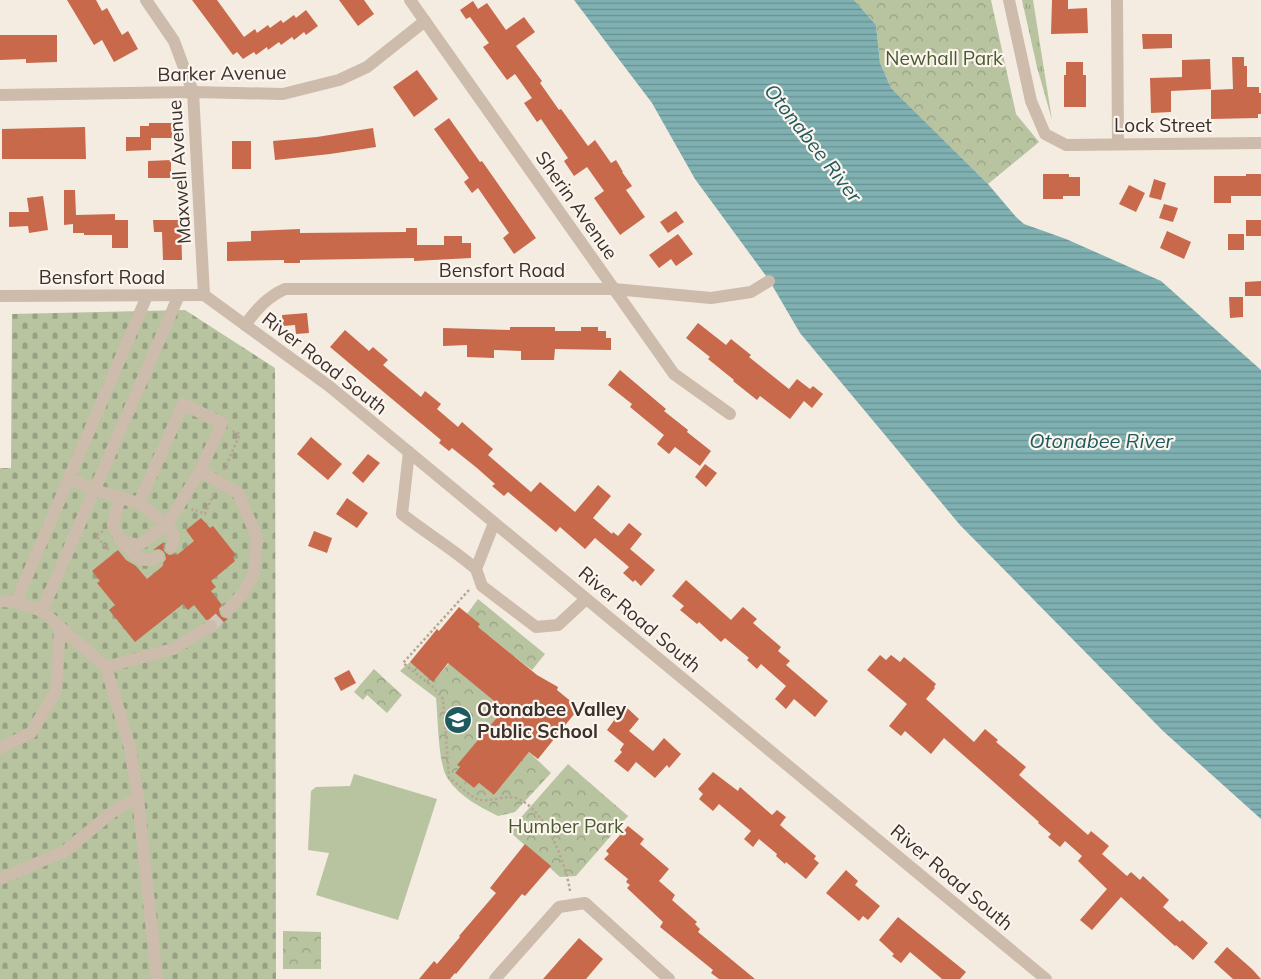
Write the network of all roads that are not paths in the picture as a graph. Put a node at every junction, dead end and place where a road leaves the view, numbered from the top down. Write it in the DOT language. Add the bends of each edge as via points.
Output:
graph roads {
  1 [pos="146,0"];
  2 [pos="410,0"];
  3 [pos="1009,0"];
  4 [pos="1117,0"];
  5 [pos="425,21"];
  6 [pos="193,92"];
  7 [pos="0,95"];
  8 [pos="1261,143"];
  9 [pos="1118,144"];
  10 [pos="769,281"];
  11 [pos="614,289"];
  12 [pos="179,295"];
  13 [pos="204,295"];
  14 [pos="0,296"];
  15 [pos="148,296"];
  16 [pos="245,324"];
  17 [pos="730,414"];
  18 [pos="409,452"];
  19 [pos="200,471"];
  20 [pos="69,478"];
  21 [pos="94,490"];
  22 [pos="120,497"];
  23 [pos="139,503"];
  24 [pos="494,522"];
  25 [pos="167,525"];
  26 [pos="121,541"];
  27 [pos="171,547"];
  28 [pos="158,557"];
  29 [pos="476,569"];
  30 [pos="586,599"];
  31 [pos="0,601"];
  32 [pos="16,602"];
  33 [pos="42,611"];
  34 [pos="227,611"];
  35 [pos="210,626"];
  36 [pos="60,627"];
  37 [pos="106,667"];
  38 [pos="0,748"];
  39 [pos="138,798"];
  40 [pos="0,879"];
  41 [pos="158,979"];
  42 [pos="495,979"];
  43 [pos="669,979"];
  44 [pos="1046,979"];
  1 -- 6 [label="street, Maxwell Avenue" via="174,41"];
  2 -- 5 [label="street, Sherin Avenue"];
  3 -- 9 [label="street, Lock Street" via="1031,101 1045,134 1066,145"];
  4 -- 9 [label="street"];
  5 -- 6 [label="street, Barker Avenue" via="367,67 339,80 283,94"];
  5 -- 11 [label="street, Sherin Avenue"];
  6 -- 7 [label="street, Barker Avenue"];
  6 -- 13 [label="street, Maxwell Avenue"];
  8 -- 9 [label="street, Lock Street"];
  10 -- 11 [label="street, Bensfort Road" via="751,292 711,298"];
  11 -- 16 [label="street, Bensfort Road" via="285,289 266,300"];
  11 -- 17 [label="street, Sherin Avenue" via="674,374"];
  12 -- 13 [label="street, Bensfort Road"];
  12 -- 15 [label="street, Bensfort Road"];
  12 -- 21 [label="street"];
  13 -- 16 [label="street, River Road South"];
  14 -- 15 [label="street, Bensfort Road"];
  15 -- 20 [label="street"];
  16 -- 18 [label="street, River Road South" via="329,386"];
  18 -- 24 [label="street, River Road South"];
  18 -- 29 [label="street" via="402,514"];
  19 -- 23 [label="street" via="222,423 183,404"];
  19 -- 25 [label="street"];
  19 -- 34 [label="street" via="238,493 257,537 254,574 244,593"];
  20 -- 21 [label="street"];
  20 -- 32 [label="street"];
  21 -- 22 [label="street"];
  21 -- 33 [label="street"];
  22 -- 23 [label="street"];
  22 -- 26 [label="street" via="113,525"];
  23 -- 25 [label="street"];
  24 -- 29 [label="street"];
  24 -- 30 [label="street, River Road South"];
  25 -- 26 [label="street" via="139,545"];
  25 -- 27 [label="street" via="173,532"];
  26 -- 28 [label="street" via="140,560 150,561"];
  29 -- 30 [label="street" via="482,586 536,627 558,626"];
  30 -- 44 [label="street, River Road South"];
  31 -- 32 [label="street"];
  32 -- 33 [label="street"];
  33 -- 36 [label="street"];
  35 -- 37 [label="street" via="173,649"];
  36 -- 37 [label="street"];
  36 -- 38 [label="street" via="56,691 30,734"];
  37 -- 39 [label="street" via="130,748"];
  39 -- 40 [label="street" via="115,810 65,851"];
  39 -- 41 [label="street"];
  42 -- 43 [label="street" via="558,907 585,903"];
}
